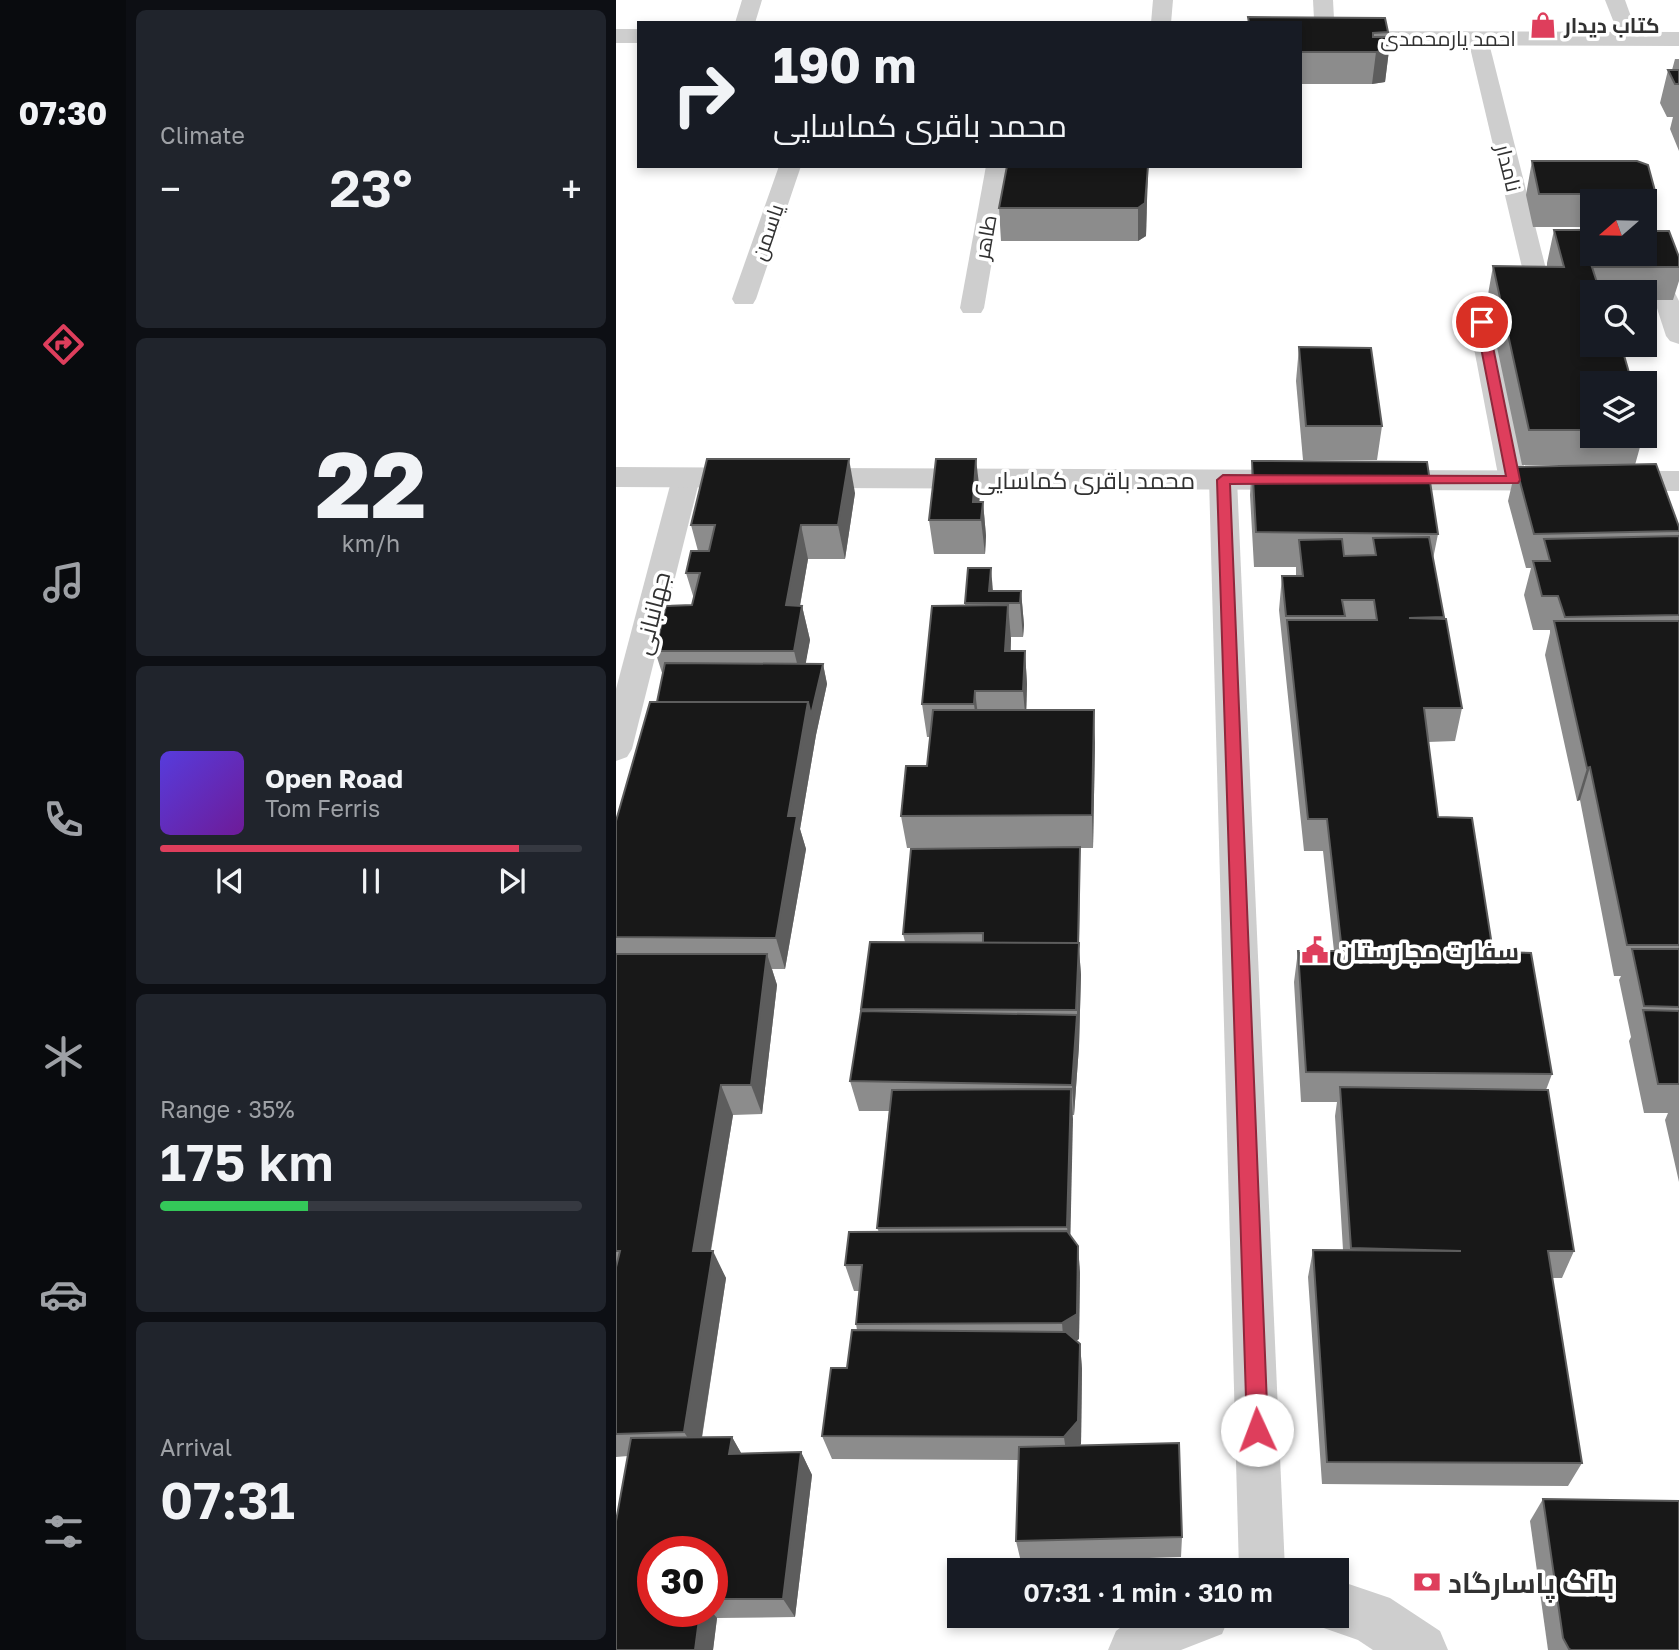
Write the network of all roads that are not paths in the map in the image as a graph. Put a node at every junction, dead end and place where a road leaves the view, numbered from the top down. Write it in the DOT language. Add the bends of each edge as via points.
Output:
graph roads {
  1 [pos="752,0"];
  2 [pos="1164,0"];
  3 [pos="1324,0"];
  4 [pos="1615,0"];
  5 [pos="746,21"];
  6 [pos="1161,21"];
  7 [pos="616,36"];
  8 [pos="637,36"];
  9 [pos="1302,38"];
  10 [pos="1325,38"];
  11 [pos="1478,38"];
  12 [pos="1629,39"];
  13 [pos="1679,39"];
  14 [pos="789,168"];
  15 [pos="998,168"];
  16 [pos="1665,296"];
  17 [pos="1541,298"];
  18 [pos="744,299"];
  19 [pos="972,308"];
  20 [pos="1482,322"];
  21 [pos="1679,337"];
  22 [pos="616,477"];
  23 [pos="686,478"];
  24 [pos="1223,480"];
  25 [pos="1513,480"];
  26 [pos="1679,481"];
  27 [pos="616,749"];
  28 [pos="1262,1558"];
  29 [pos="1349,1611"];
  30 [pos="1169,1628"];
  31 [pos="1135,1650"];
  32 [pos="1421,1650"];
  1 -- 5 [label="street"];
  2 -- 6 [label="street"];
  3 -- 10 [label="street"];
  4 -- 12 [label="street"];
  7 -- 8 [label="street"];
  9 -- 10 [label="street, احمد یارمحمدی"];
  10 -- 11 [label="street, احمد یارمحمدی"];
  11 -- 12 [label="street, احمد یارمحمدی"];
  11 -- 17 [label="street, نامدار"];
  12 -- 13 [label="street, احمد یارمحمدی"];
  14 -- 18 [label="street, یاسمن"];
  15 -- 19 [label="street, طاهر"];
  16 -- 21 [label="street"];
  20 -- 25 [label="street"];
  22 -- 23 [label="street, محمد باقری کماسایی"];
  23 -- 24 [label="street, محمد باقری کماسایی"];
  23 -- 27 [label="street, جهانبانی"];
  24 -- 25 [label="street, محمد باقری کماسایی"];
  24 -- 28 [label="street"];
  25 -- 26 [label="street, محمد باقری کماسایی"];
  29 -- 32 [label="street" via="1371,1617"];
  30 -- 31 [label="street"];
}
